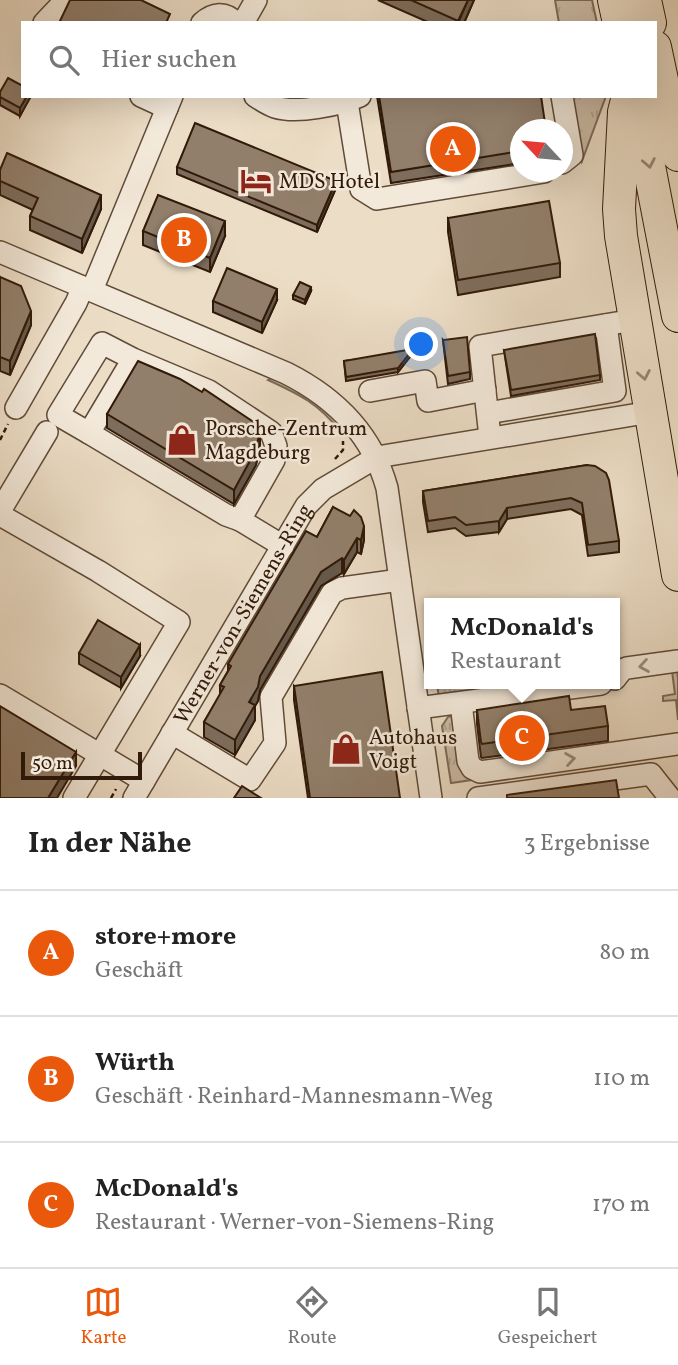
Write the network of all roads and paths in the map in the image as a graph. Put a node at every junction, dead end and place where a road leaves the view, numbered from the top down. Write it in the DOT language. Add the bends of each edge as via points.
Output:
graph roads {
  1 [pos="257,0"];
  2 [pos="614,0"];
  3 [pos="645,0"];
  4 [pos="61,5"];
  5 [pos="46,21"];
  6 [pos="204,21"];
  7 [pos="233,21"];
  8 [pos="244,21"];
  9 [pos="619,21"];
  10 [pos="650,21"];
  11 [pos="657,56"];
  12 [pos="150,98"];
  13 [pos="259,98"];
  14 [pos="562,98"];
  15 [pos="628,98"];
  16 [pos="635,98"];
  17 [pos="353,99"];
  18 [pos="169,102"];
  19 [pos="566,119"];
  20 [pos="678,155"];
  21 [pos="510,177"];
  22 [pos="0,252"];
  23 [pos="88,288"];
  24 [pos="678,316"];
  25 [pos="620,322"];
  26 [pos="133,359"];
  27 [pos="485,390"];
  28 [pos="370,391"];
  29 [pos="16,408"];
  30 [pos="651,412"];
  31 [pos="488,413"];
  32 [pos="47,432"];
  33 [pos="89,433"];
  34 [pos="490,437"];
  35 [pos="377,457"];
  36 [pos="0,513"];
  37 [pos="240,520"];
  38 [pos="283,546"];
  39 [pos="678,575"];
  40 [pos="400,580"];
  41 [pos="678,661"];
  42 [pos="620,672"];
  43 [pos="564,689"];
  44 [pos="0,695"];
  45 [pos="461,703"];
  46 [pos="418,708"];
  47 [pos="172,733"];
  48 [pos="678,744"];
  49 [pos="100,754"];
  50 [pos="139,789"];
  51 [pos="74,798"];
  52 [pos="431,798"];
  53 [pos="478,798"];
  54 [pos="670,798"];
  1 -- 8 [label="street"];
  2 -- 9 [label="highway"];
  3 -- 10 [label="highway"];
  4 -- 5 [label="street"];
  6 -- 7 [label="street" via="218,14"];
  11 -- 20 [label="highway"];
  12 -- 18 [label="street"];
  13 -- 17 [label="street" via="294,110"];
  14 -- 19 [label="street"];
  15 -- 25 [label="highway" via="618,209"];
  16 -- 24 [label="highway, one-way"];
  17 -- 21 [label="street" via="361,189 377,198"];
  18 -- 23 [label="street"];
  22 -- 23 [label="street"];
  23 -- 29 [label="street"];
  23 -- 35 [label="street" via="312,387 342,411"];
  25 -- 27 [label="street" via="480,346"];
  25 -- 30 [label="highway, one-way"];
  25 -- 31 [label="street" via="615,391"];
  26 -- 33 [label="street"];
  26 -- 33 [label="street" via="102,343 58,415"];
  26 -- 37 [label="street" via="209,391 271,432 274,460"];
  27 -- 28 [label="street" via="428,401 425,381"];
  27 -- 31 [label="street"];
  30 -- 34 [label="street, Werner-von-Siemens-Ring"];
  30 -- 39 [label="highway"];
  31 -- 34 [label="street"];
  32 -- 36 [label="street"];
  33 -- 37 [label="street"];
  34 -- 35 [label="street, Werner-von-Siemens-Ring"];
  35 -- 38 [label="street, Werner-von-Siemens-Ring" via="315,495"];
  35 -- 40 [label="street" via="387,488"];
  36 -- 49 [label="street" via="179,622"];
  37 -- 38 [label="street"];
  38 -- 47 [label="street, Werner-von-Siemens-Ring"];
  40 -- 46 [label="street"];
  40 -- 47 [label="street" via="332,593 271,696 275,743 250,780"];
  41 -- 42 [label="street, one-way"];
  43 -- 45 [label="street"];
  44 -- 49 [label="street"];
  45 -- 46 [label="street"];
  45 -- 48 [label="street, one-way" via="470,766 482,772"];
  46 -- 52 [label="street"];
  47 -- 50 [label="street, Werner-von-Siemens-Ring"];
  49 -- 50 [label="street"];
  49 -- 51 [label="street"];
  53 -- 54 [label="street" via="651,774"];
}
